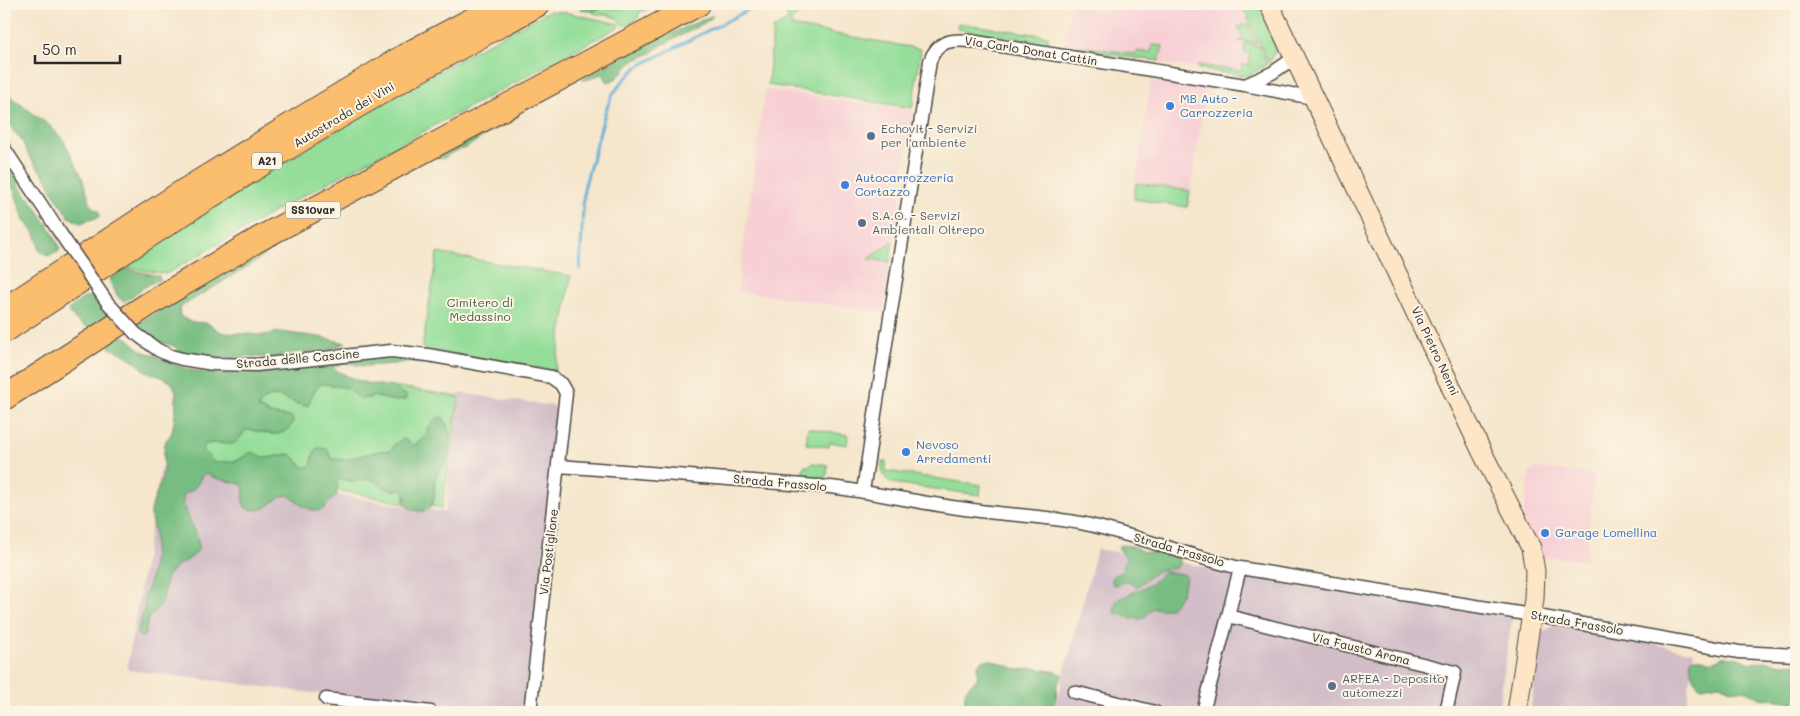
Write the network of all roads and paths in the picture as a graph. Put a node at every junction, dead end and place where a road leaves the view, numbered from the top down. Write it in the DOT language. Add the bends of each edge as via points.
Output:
graph roads {
  1 [pos="502,4"];
  2 [pos="538,4"];
  3 [pos="698,4"];
  4 [pos="1269,4"];
  5 [pos="1294,58"];
  6 [pos="1245,85"];
  7 [pos="1313,98"];
  8 [pos="4,148"];
  9 [pos="4,310"];
  10 [pos="4,331"];
  11 [pos="566,393"];
  12 [pos="4,398"];
  13 [pos="558,466"];
  14 [pos="863,491"];
  15 [pos="1240,568"];
  16 [pos="1532,615"];
  17 [pos="1228,616"];
  18 [pos="1796,655"];
  19 [pos="1074,692"];
  20 [pos="326,699"];
  21 [pos="383,709"];
  22 [pos="431,712"];
  23 [pos="530,712"];
  24 [pos="1155,712"];
  25 [pos="1203,712"];
  26 [pos="1446,712"];
  27 [pos="1518,712"];
  1 -- 9 [label="highway, Autostrada dei Vini / A21" via="408,54 301,119 181,193"];
  2 -- 10 [label="highway, Autostrada dei Vini / A21" via="396,83 234,181"];
  3 -- 12 [label="highway, SS10var" via="258,239 149,304"];
  4 -- 5 [label="street, Via Pietro Nenni"];
  5 -- 6 [label="street" via="1272,73"];
  5 -- 7 [label="street, Via Pietro Nenni"];
  6 -- 7 [label="street, Via Carlo Donat Cattin"];
  6 -- 14 [label="street, Via Carlo Donat Cattin" via="970,41 947,41 938,46 930,60"];
  7 -- 16 [label="street, Via Pietro Nenni" via="1531,548 1535,571"];
  8 -- 11 [label="street, Strada delle Cascine, bridge" via="107,302 135,334 158,350 199,363 256,364 407,352 551,377 561,384"];
  11 -- 13 [label="street, Via Postiglione"];
  13 -- 14 [label="street, Strada Frassolo"];
  13 -- 23 [label="street, Via Postiglione"];
  14 -- 15 [label="street, Strada Frassolo" via="972,510 1066,520"];
  15 -- 16 [label="street, Strada Frassolo"];
  15 -- 17 [label="street"];
  16 -- 18 [label="street, Strada Frassolo" via="1739,652"];
  16 -- 27 [label="street, Via Pietro Nenni"];
  17 -- 25 [label="street"];
  17 -- 26 [label="street, Via Fausto Arona" via="1455,672"];
  19 -- 24 [label="street"];
  20 -- 21 [label="street"];
  21 -- 22 [label="street"];
}
